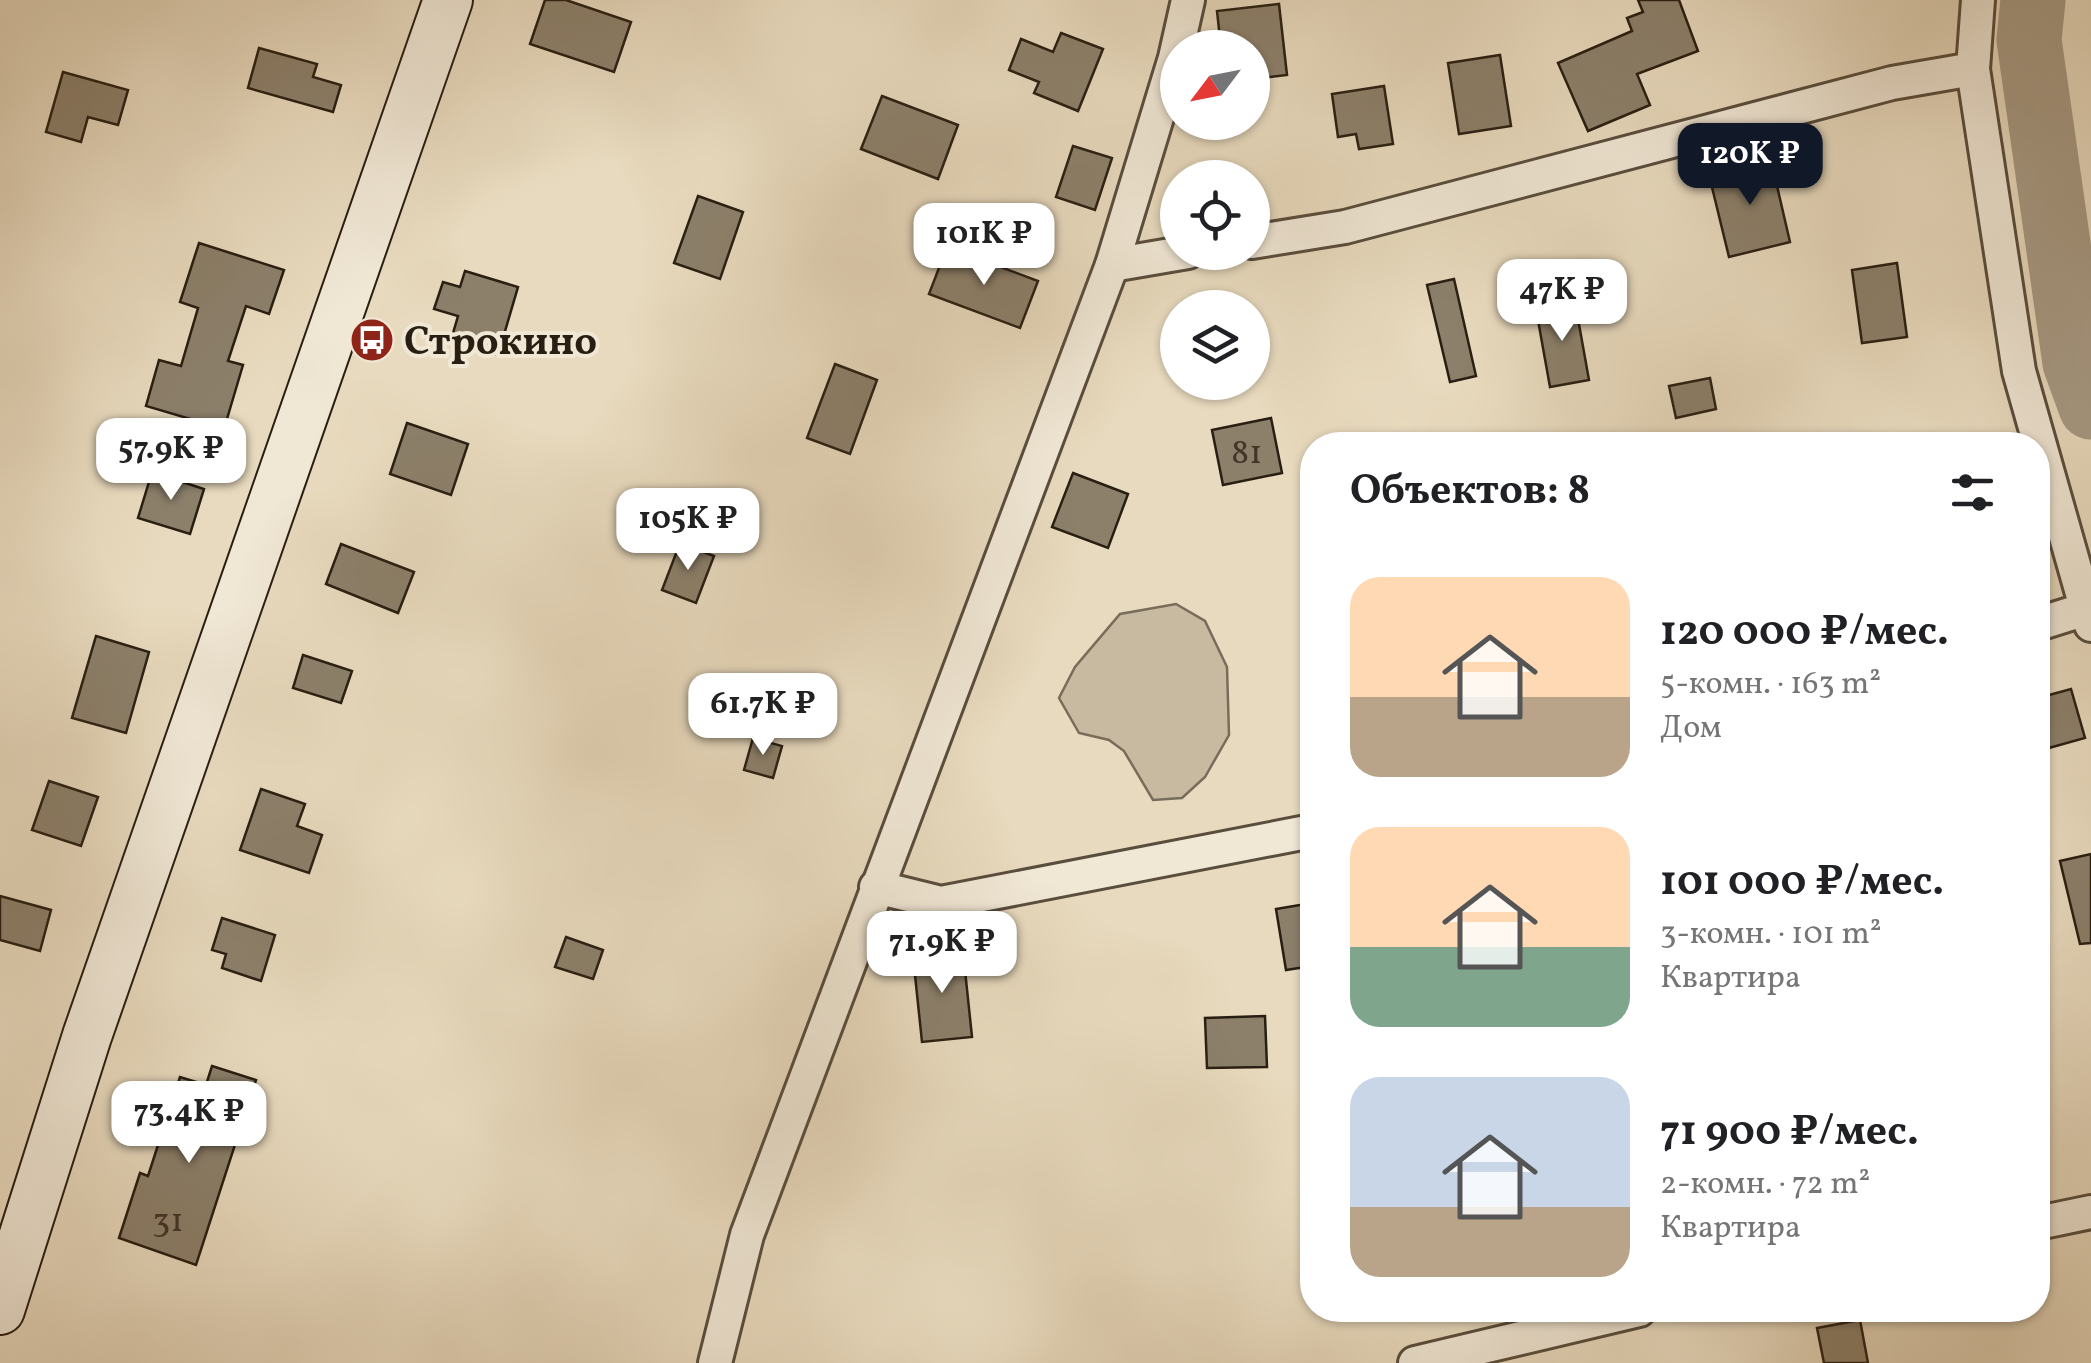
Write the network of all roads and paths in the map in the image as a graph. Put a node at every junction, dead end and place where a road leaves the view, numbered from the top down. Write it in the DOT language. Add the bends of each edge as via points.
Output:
graph roads {
  1 [pos="448,0"];
  2 [pos="1188,0"];
  3 [pos="1978,0"];
  4 [pos="1973,70"];
  5 [pos="1270,239"];
  6 [pos="1160,257"];
  7 [pos="1112,265"];
  8 [pos="2036,432"];
  9 [pos="2050,480"];
  10 [pos="2089,617"];
  11 [pos="2050,622"];
  12 [pos="1300,832"];
  13 [pos="876,887"];
  14 [pos="2091,1212"];
  15 [pos="2050,1221"];
  16 [pos="0,1310"];
  17 [pos="1588,1322"];
  18 [pos="715,1363"];
  19 [pos="1415,1363"];
  1 -- 16 [label="street" via="87,1036"];
  2 -- 7 [label="street"];
  3 -- 4 [label="street"];
  4 -- 5 [label="street" via="1892,82 1345,227"];
  4 -- 8 [label="street" via="2019,371"];
  6 -- 7 [label="street"];
  7 -- 13 [label="street"];
  9 -- 10 [label="street"];
  10 -- 11 [label="street"];
  12 -- 13 [label="street" via="941,902"];
  13 -- 18 [label="street" via="746,1235"];
  14 -- 15 [label="street"];
  17 -- 19 [label="street"];
}
